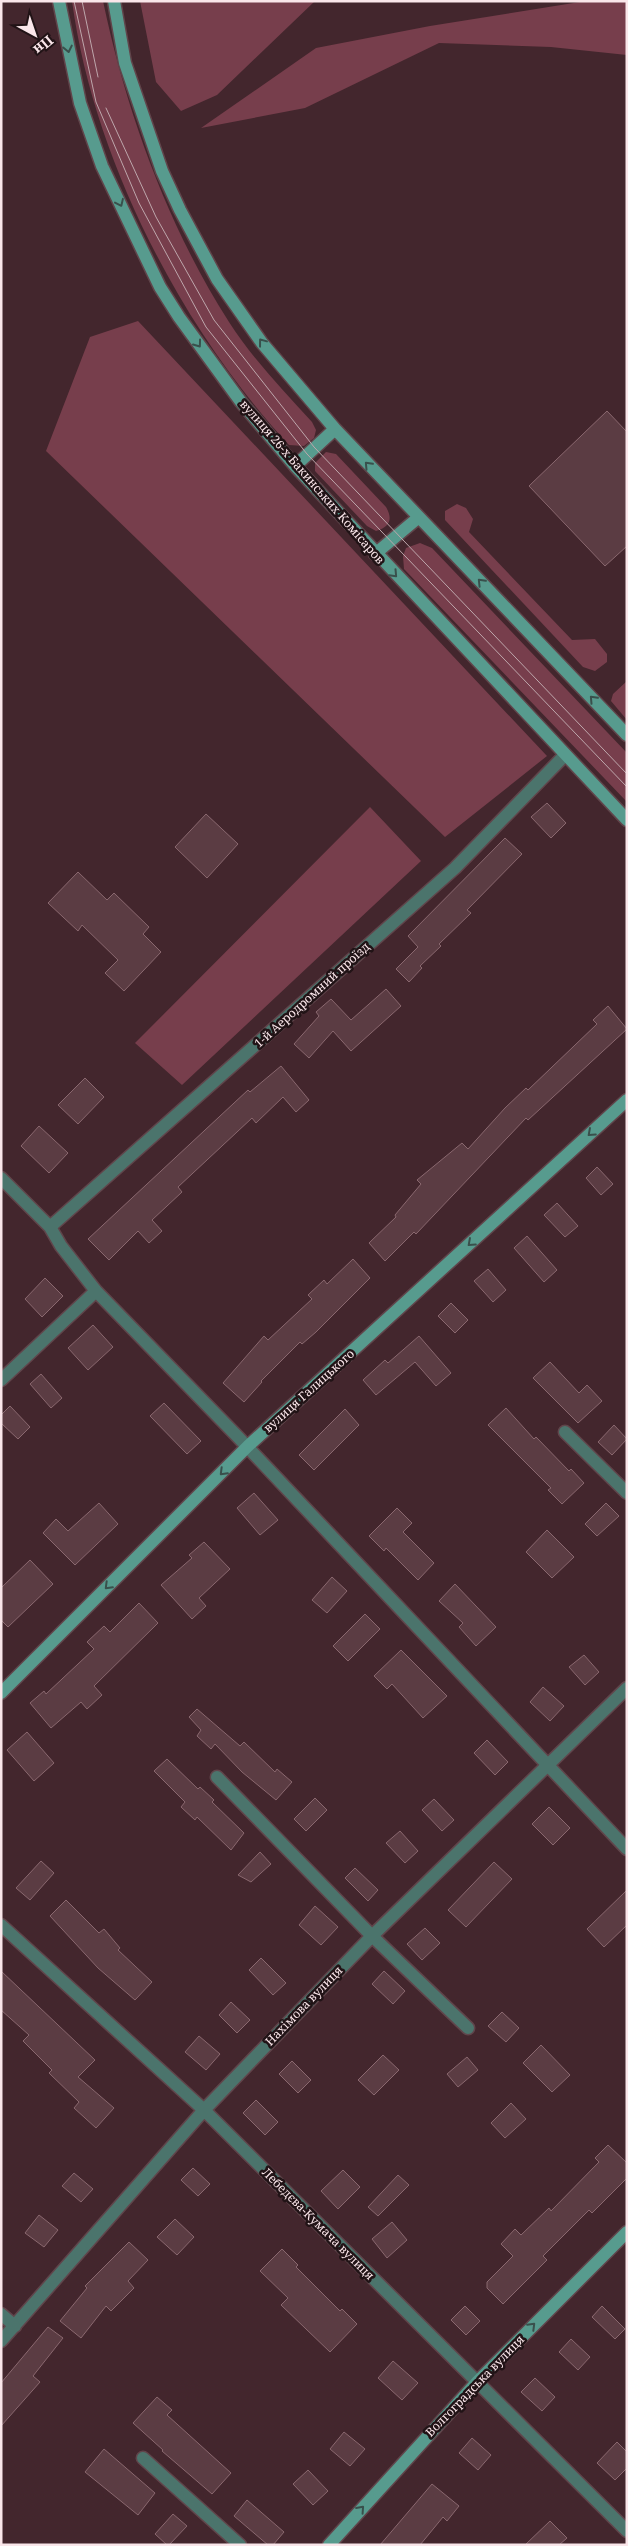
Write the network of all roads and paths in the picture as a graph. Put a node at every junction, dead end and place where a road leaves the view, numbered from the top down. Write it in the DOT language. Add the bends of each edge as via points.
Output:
graph roads {
  1 [pos="59,1"];
  2 [pos="114,1"];
  3 [pos="335,429"];
  4 [pos="295,466"];
  5 [pos="419,517"];
  6 [pos="375,554"];
  7 [pos="627,735"];
  8 [pos="565,755"];
  9 [pos="627,820"];
  10 [pos="627,1100"];
  11 [pos="1,1178"];
  12 [pos="50,1226"];
  13 [pos="96,1291"];
  14 [pos="1,1380"];
  15 [pos="564,1432"];
  16 [pos="248,1446"];
  17 [pos="627,1493"];
  18 [pos="627,1688"];
  19 [pos="1,1693"];
  20 [pos="548,1766"];
  21 [pos="217,1778"];
  22 [pos="627,1849"];
  23 [pos="1,1925"];
  24 [pos="372,1936"];
  25 [pos="468,2028"];
  26 [pos="204,2110"];
  27 [pos="627,2232"];
  28 [pos="1,2314"];
  29 [pos="14,2326"];
  30 [pos="1,2342"];
  31 [pos="477,2382"];
  32 [pos="143,2458"];
  33 [pos="627,2531"];
  34 [pos="240,2545"];
  35 [pos="329,2545"];
  1 -- 4 [label="street, вулиця 26-х Бакинських Комісаров, one-way" via="80,103 96,148 160,287 241,402"];
  3 -- 2 [label="street, one-way" via="262,343 217,278 180,210 162,171 126,62"];
  3 -- 4 [label="street"];
  5 -- 3 [label="street, one-way"];
  4 -- 6 [label="street, вулиця 26-х Бакинських Комісаров"];
  5 -- 6 [label="street"];
  7 -- 5 [label="street, one-way"];
  6 -- 8 [label="street, вулиця 26-х Бакинських Комісаров, one-way"];
  8 -- 9 [label="street, вулиця 26-х Бакинських Комісаров"];
  8 -- 12 [label="street, 1-й Аеродромний проїзд" via="455,868"];
  10 -- 16 [label="street, вулиця Галицького, one-way"];
  11 -- 12 [label="street"];
  12 -- 13 [label="street" via="61,1246"];
  13 -- 14 [label="street"];
  13 -- 16 [label="street"];
  15 -- 17 [label="street"];
  16 -- 19 [label="street, вулиця Галицького, one-way"];
  16 -- 20 [label="street"];
  18 -- 20 [label="street, Нахімова вулиця"];
  20 -- 22 [label="street"];
  20 -- 24 [label="street, Нахімова вулиця"];
  21 -- 24 [label="street"];
  23 -- 26 [label="street, Лебедєва-Кумача вулиця"];
  24 -- 25 [label="street"];
  24 -- 26 [label="street, Нахімова вулиця"];
  26 -- 29 [label="street, Нахімова вулиця"];
  26 -- 31 [label="street, Лебедєва-Кумача вулиця"];
  31 -- 27 [label="street, Волгоградська вулиця, one-way"];
  28 -- 29 [label="street"];
  29 -- 30 [label="street, Нахімова вулиця"];
  31 -- 33 [label="street, Лебедєва-Кумача вулиця"];
  35 -- 31 [label="street, Волгоградська вулиця, one-way"];
  32 -- 34 [label="street"];
}
